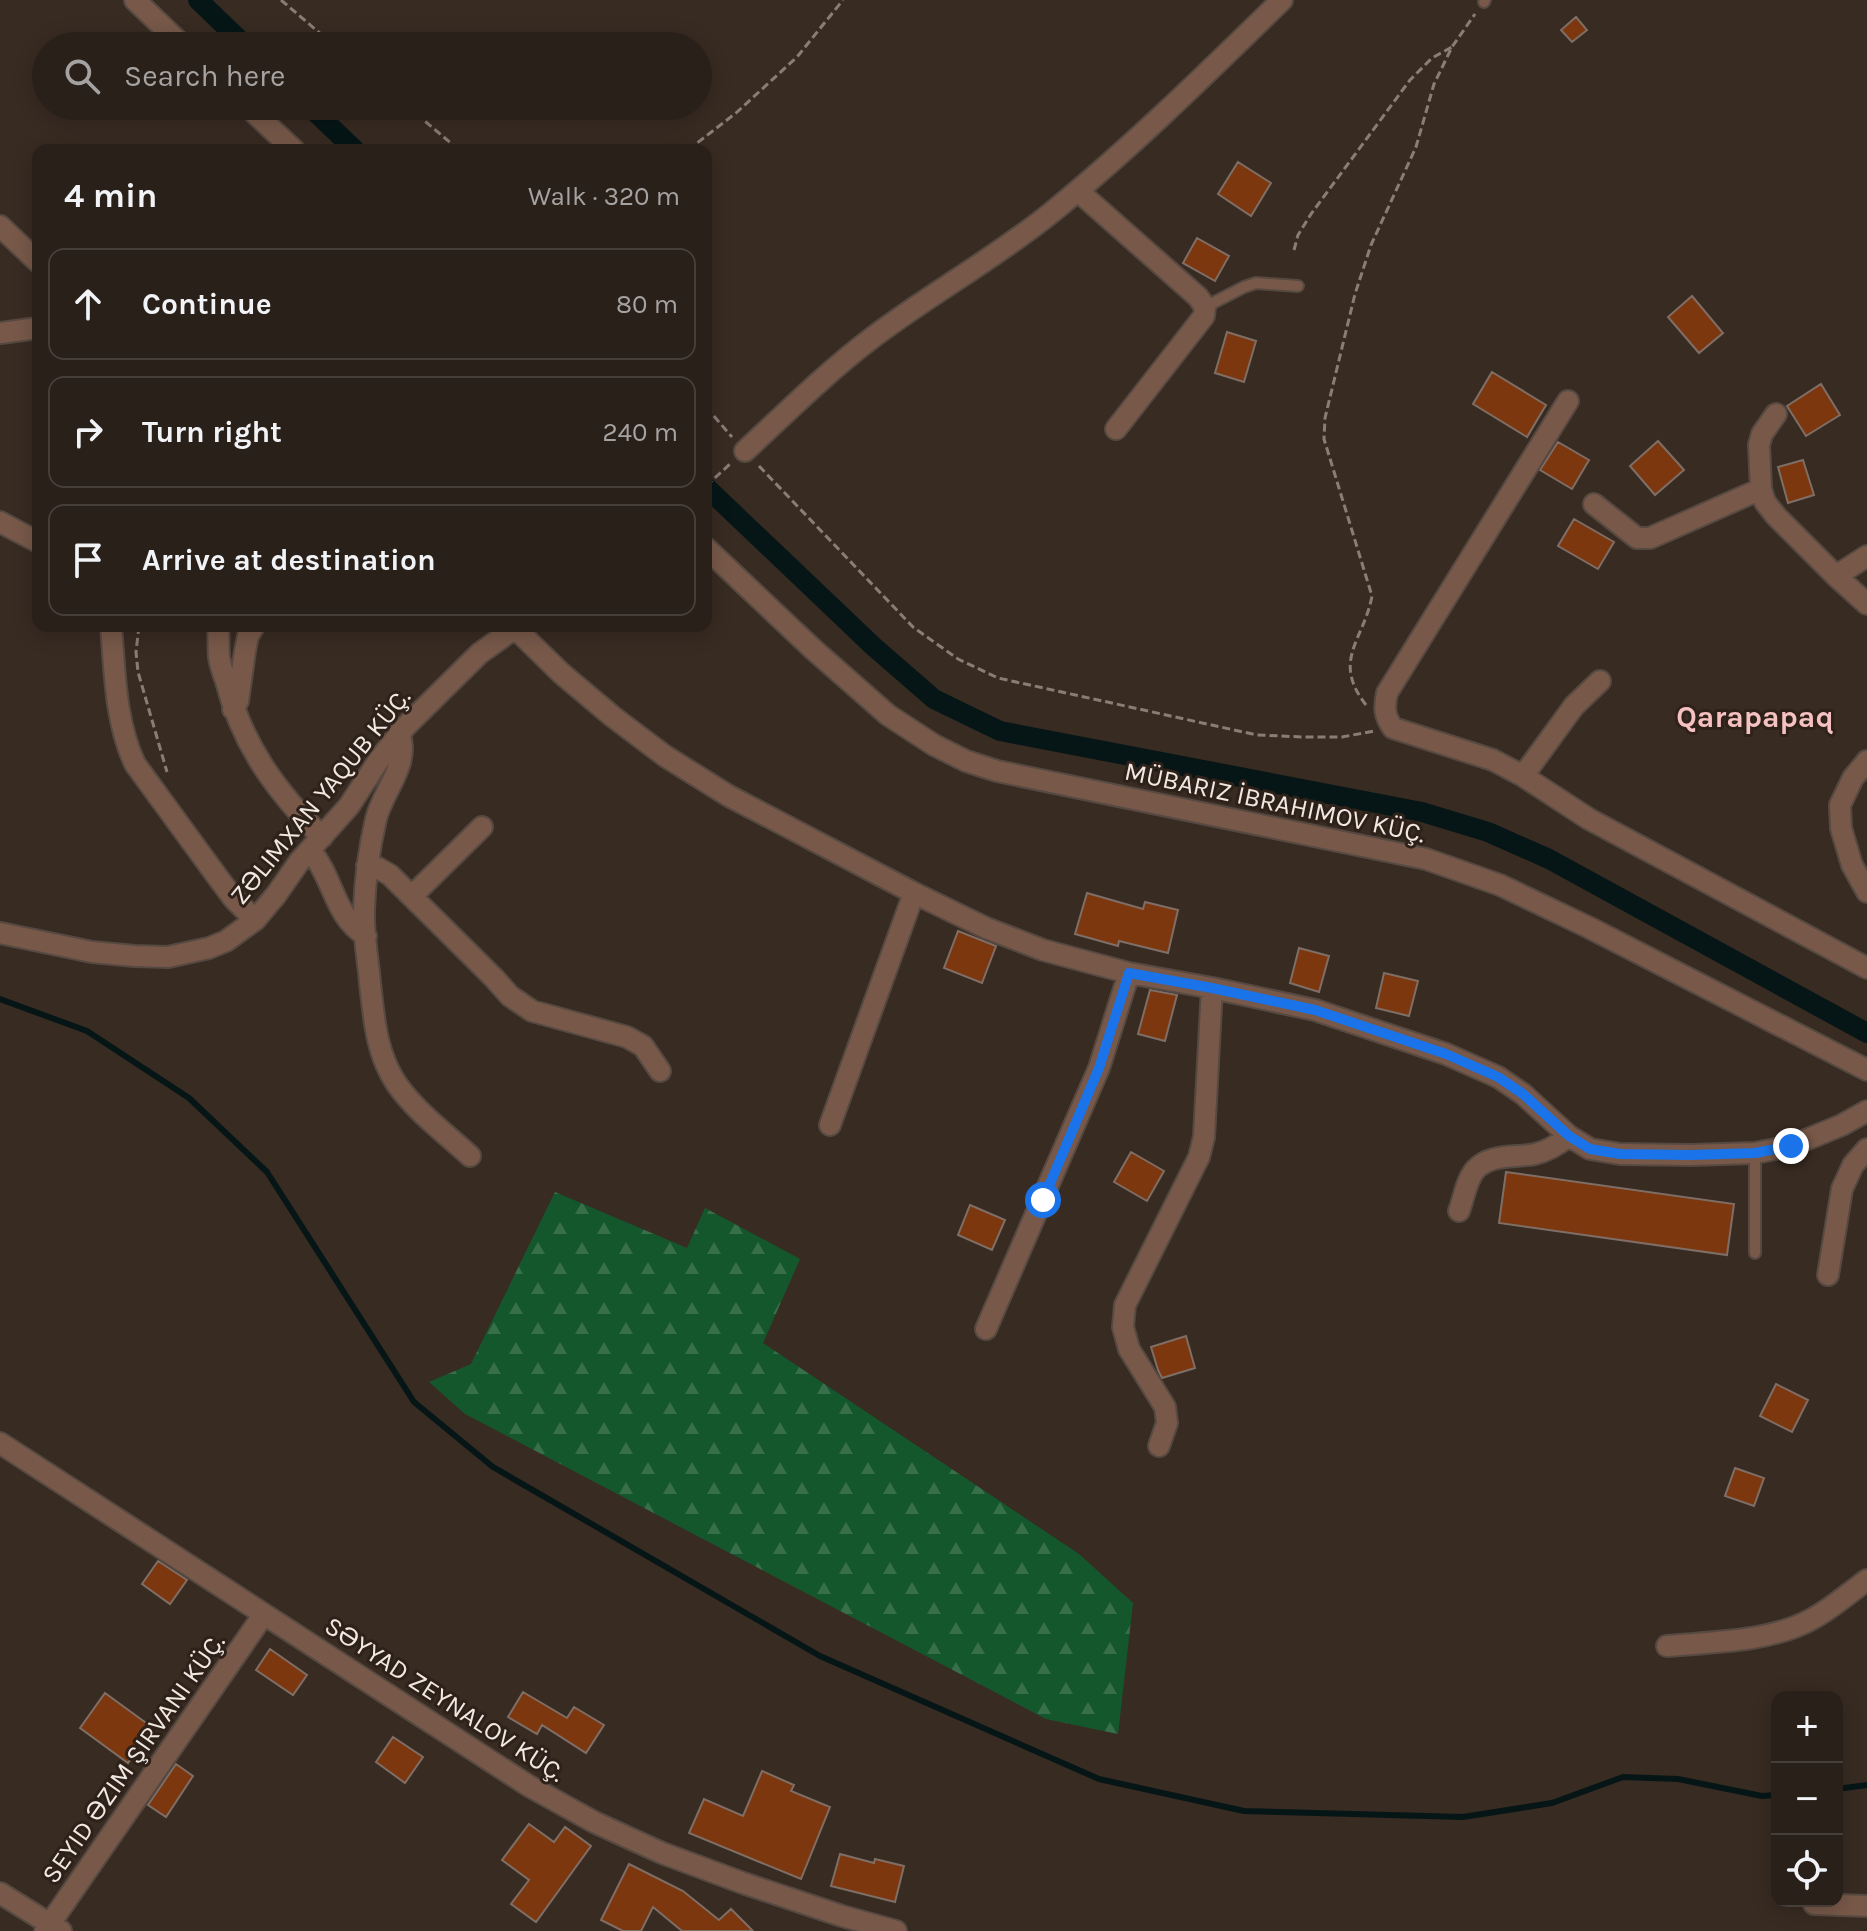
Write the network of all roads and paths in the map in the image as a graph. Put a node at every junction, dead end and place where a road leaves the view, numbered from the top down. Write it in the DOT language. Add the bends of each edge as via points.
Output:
graph roads {
  1 [pos="135,0"];
  2 [pos="281,0"];
  3 [pos="843,0"];
  4 [pos="1282,0"];
  5 [pos="1485,1"];
  6 [pos="168,32"];
  7 [pos="319,32"];
  8 [pos="1452,47"];
  9 [pos="262,120"];
  10 [pos="424,120"];
  11 [pos="288,144"];
  12 [pos="452,144"];
  13 [pos="696,144"];
  14 [pos="1078,191"];
  15 [pos="0,226"];
  16 [pos="1294,250"];
  17 [pos="32,256"];
  18 [pos="1298,286"];
  19 [pos="1205,307"];
  20 [pos="32,329"];
  21 [pos="0,333"];
  22 [pos="1568,401"];
  23 [pos="712,414"];
  24 [pos="1776,414"];
  25 [pos="1116,429"];
  26 [pos="745,451"];
  27 [pos="712,481"];
  28 [pos="1761,489"];
  29 [pos="1594,504"];
  30 [pos="0,522"];
  31 [pos="32,539"];
  32 [pos="712,554"];
  33 [pos="1867,556"];
  34 [pos="1836,576"];
  35 [pos="1867,604"];
  36 [pos="112,632"];
  37 [pos="138,632"];
  38 [pos="218,632"];
  39 [pos="250,632"];
  40 [pos="509,632"];
  41 [pos="521,632"];
  42 [pos="1600,681"];
  43 [pos="233,709"];
  44 [pos="1393,728"];
  45 [pos="399,733"];
  46 [pos="1867,761"];
  47 [pos="1523,776"];
  48 [pos="160,798"];
  49 [pos="482,827"];
  50 [pos="316,843"];
  51 [pos="367,866"];
  52 [pos="1867,892"];
  53 [pos="914,893"];
  54 [pos="412,896"];
  55 [pos="255,920"];
  56 [pos="0,933"];
  57 [pos="366,936"];
  58 [pos="1867,968"];
  59 [pos="1129,973"];
  60 [pos="1212,988"];
  61 [pos="1867,1070"];
  62 [pos="660,1071"];
  63 [pos="1867,1111"];
  64 [pos="830,1125"];
  65 [pos="1569,1136"];
  66 [pos="1867,1149"];
  67 [pos="1755,1153"];
  68 [pos="470,1156"];
  69 [pos="1459,1211"];
  70 [pos="1755,1253"];
  71 [pos="1828,1275"];
  72 [pos="986,1329"];
  73 [pos="0,1443"];
  74 [pos="1159,1446"];
  75 [pos="1867,1580"];
  76 [pos="264,1614"];
  77 [pos="1667,1646"];
  78 [pos="0,1893"];
  79 [pos="1843,1905"];
  80 [pos="1867,1906"];
  81 [pos="52,1929"];
  82 [pos="896,1931"];
  1 -- 6 [label="street"];
  2 -- 7 [label="path"];
  3 -- 13 [label="path" via="787,67"];
  4 -- 14 [label="street"];
  5 -- 8 [label="path"];
  8 -- 16 [label="path" via="1410,80 1311,214"];
  8 -- 44 [label="path" via="1434,84 1416,147 1371,245 1325,418 1324,439 1372,596 1349,671 1357,695"];
  9 -- 11 [label="street"];
  10 -- 12 [label="path"];
  14 -- 19 [label="street"];
  14 -- 26 [label="street" via="1010,245 872,338"];
  15 -- 17 [label="street"];
  18 -- 19 [label="lane" via="1256,283"];
  19 -- 25 [label="street" via="1204,316"];
  20 -- 21 [label="street"];
  22 -- 44 [label="street" via="1387,693 1384,707"];
  23 -- 26 [label="path"];
  24 -- 28 [label="street" via="1759,445"];
  26 -- 27 [label="path"];
  26 -- 44 [label="path" via="913,627 958,659 998,678 1257,735 1342,737"];
  28 -- 29 [label="street" via="1650,538 1637,538"];
  28 -- 34 [label="street" via="1776,516"];
  30 -- 31 [label="street"];
  32 -- 61 [label="street, MÜBARIZ İBRAHIMOV KÜÇ." via="888,715 966,761 1426,859 1500,885"];
  33 -- 34 [label="street"];
  34 -- 35 [label="street"];
  36 -- 48 [label="street" via="119,717 127,746"];
  37 -- 48 [label="path" via="138,672 167,771"];
  38 -- 43 [label="street"];
  39 -- 43 [label="street"];
  40 -- 45 [label="street, ZƏLIMXAN YAQUB KÜÇ." via="480,653"];
  41 -- 53 [label="street" via="561,673 665,756 729,796"];
  42 -- 47 [label="street" via="1574,706"];
  43 -- 50 [label="street" via="251,748"];
  44 -- 47 [label="street" via="1493,760"];
  45 -- 50 [label="street, ZƏLIMXAN YAQUB KÜÇ." via="349,806"];
  45 -- 51 [label="street" via="403,750 377,816"];
  46 -- 52 [label="street" via="1840,805 1852,865"];
  47 -- 58 [label="street" via="1589,819"];
  48 -- 55 [label="street"];
  49 -- 54 [label="street"];
  50 -- 55 [label="street, ZƏLIMXAN YAQUB KÜÇ."];
  50 -- 57 [label="street" via="345,918"];
  51 -- 54 [label="street" via="390,875"];
  51 -- 57 [label="street"];
  53 -- 59 [label="street" via="1043,950"];
  53 -- 64 [label="street"];
  54 -- 62 [label="street" via="510,996 532,1011 627,1037 643,1046"];
  55 -- 56 [label="street, ZƏLIMXAN YAQUB KÜÇ." via="226,941 168,957 92,952"];
  57 -- 68 [label="street" via="375,1031 385,1065 413,1104"];
  59 -- 60 [label="street"];
  59 -- 72 [label="street" via="1099,1068"];
  60 -- 65 [label="street" via="1315,1010 1446,1054 1498,1077"];
  60 -- 74 [label="street" via="1199,1157 1125,1305 1129,1349 1165,1407 1167,1423"];
  63 -- 67 [label="street" via="1791,1146"];
  65 -- 67 [label="street" via="1590,1149 1620,1154"];
  65 -- 69 [label="street" via="1536,1154 1490,1159 1477,1167"];
  66 -- 71 [label="street" via="1842,1189"];
  67 -- 70 [label="lane"];
  73 -- 76 [label="street, SƏYYAD ZEYNALOV KÜÇ."];
  75 -- 77 [label="street" via="1811,1620 1778,1632"];
  76 -- 81 [label="street, SEYID ƏZIM ŞIRVANI KÜÇ."];
  76 -- 82 [label="street, SƏYYAD ZEYNALOV KÜÇ." via="529,1786 594,1822 743,1883"];
  78 -- 81 [label="street"];
  79 -- 80 [label="street"];
}
